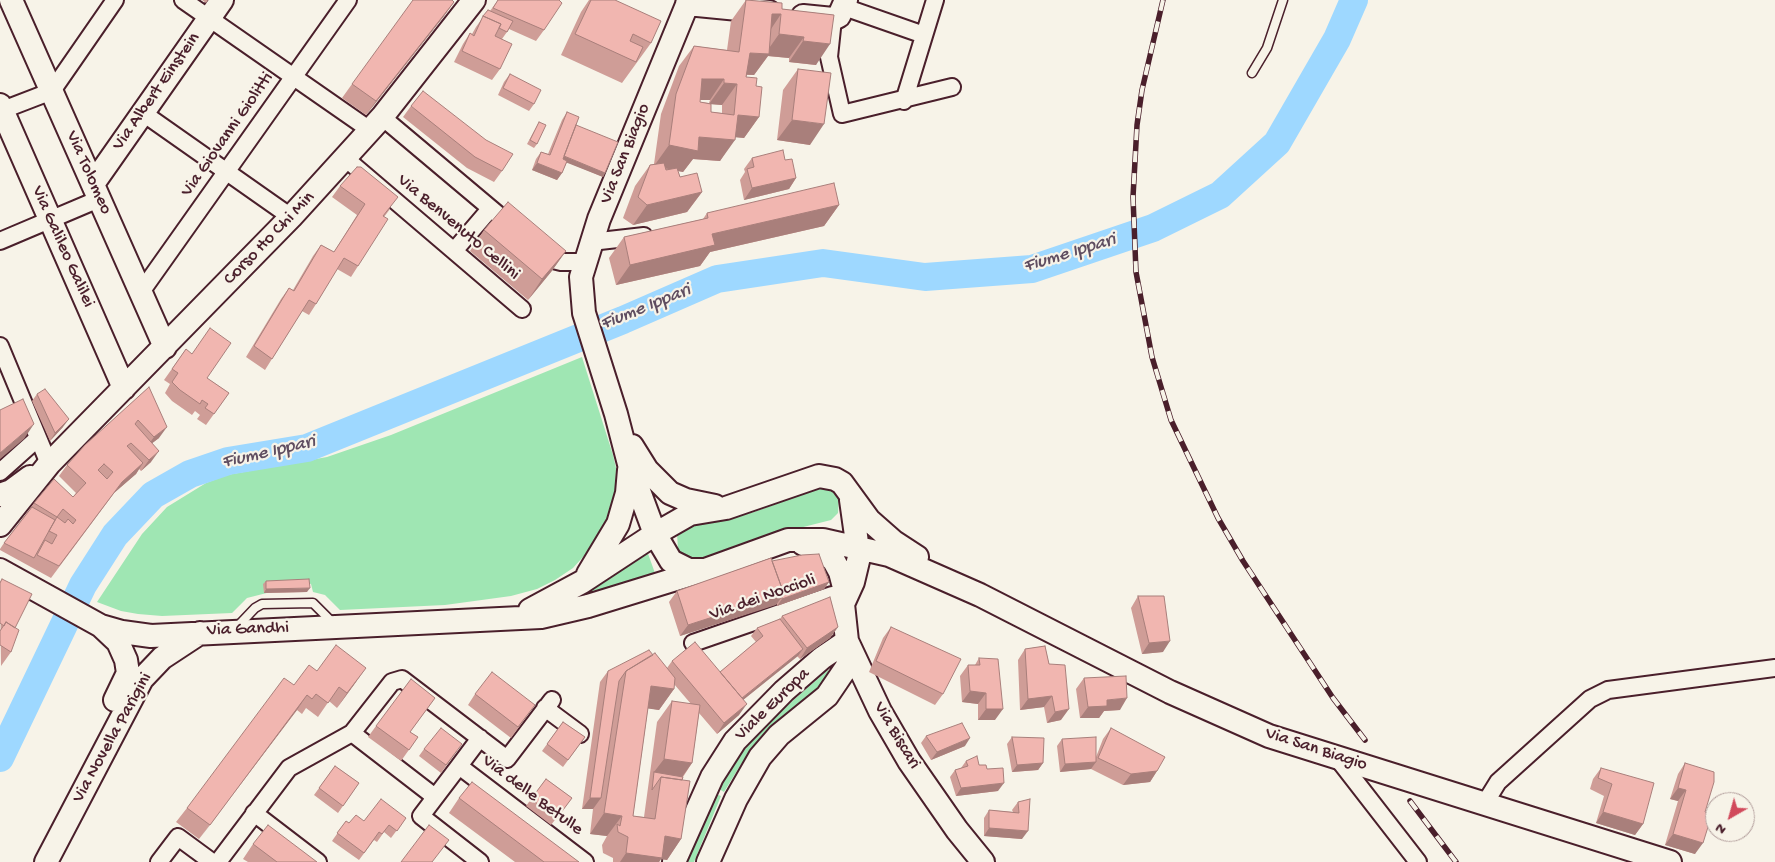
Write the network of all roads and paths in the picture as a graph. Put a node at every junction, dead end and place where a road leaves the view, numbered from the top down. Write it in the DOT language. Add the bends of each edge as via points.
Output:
graph roads {
  1 [pos="11,0"];
  2 [pos="115,0"];
  3 [pos="183,0"];
  4 [pos="348,0"];
  5 [pos="935,0"];
  6 [pos="1283,0"];
  7 [pos="688,2"];
  8 [pos="463,6"];
  9 [pos="215,9"];
  10 [pos="841,9"];
  11 [pos="924,34"];
  12 [pos="1252,73"];
  13 [pos="293,77"];
  14 [pos="952,88"];
  15 [pos="52,91"];
  16 [pos="904,101"];
  17 [pos="1,109"];
  18 [pos="143,113"];
  19 [pos="376,124"];
  20 [pos="345,158"];
  21 [pos="226,172"];
  22 [pos="96,191"];
  23 [pos="490,209"];
  24 [pos="292,217"];
  25 [pos="50,220"];
  26 [pos="661,232"];
  27 [pos="0,241"];
  28 [pos="454,251"];
  29 [pos="588,252"];
  30 [pos="141,292"];
  31 [pos="522,309"];
  32 [pos="0,346"];
  33 [pos="165,347"];
  34 [pos="124,388"];
  35 [pos="616,414"];
  36 [pos="38,438"];
  37 [pos="49,464"];
  38 [pos="629,464"];
  39 [pos="0,472"];
  40 [pos="0,495"];
  41 [pos="850,498"];
  42 [pos="726,508"];
  43 [pos="0,525"];
  44 [pos="655,534"];
  45 [pos="788,540"];
  46 [pos="858,547"];
  47 [pos="704,570"];
  48 [pos="3,573"];
  49 [pos="582,582"];
  50 [pos="850,588"];
  51 [pos="980,595"];
  52 [pos="512,618"];
  53 [pos="93,622"];
  54 [pos="201,632"];
  55 [pos="151,636"];
  56 [pos="693,643"];
  57 [pos="849,646"];
  58 [pos="1775,668"];
  59 [pos="135,676"];
  60 [pos="870,691"];
  61 [pos="827,696"];
  62 [pos="352,733"];
  63 [pos="580,734"];
  64 [pos="480,738"];
  65 [pos="1335,755"];
  66 [pos="459,766"];
  67 [pos="435,797"];
  68 [pos="1485,803"];
  69 [pos="254,813"];
  70 [pos="459,856"];
  71 [pos="712,857"];
  72 [pos="30,862"];
  73 [pos="46,862"];
  74 [pos="159,862"];
  75 [pos="212,862"];
  76 [pos="218,862"];
  77 [pos="318,862"];
  78 [pos="480,862"];
  79 [pos="585,862"];
  80 [pos="674,862"];
  81 [pos="984,862"];
  82 [pos="1418,862"];
  83 [pos="1670,862"];
  1 -- 15 [label="main road, Via Tolomeo"];
  2 -- 15 [label="street"];
  3 -- 9 [label="street"];
  4 -- 13 [label="street, Via Giovanni Giolitti"];
  5 -- 11 [label="street"];
  6 -- 12 [label="lane" via="1267,48"];
  7 -- 10 [label="main road"];
  7 -- 29 [label="main road, Via San Biagio"];
  8 -- 19 [label="main road, Corso Ho Chi Min"];
  9 -- 13 [label="street"];
  9 -- 18 [label="main road, Via Albert Einstein"];
  10 -- 11 [label="street"];
  10 -- 16 [label="street" via="829,57 842,114"];
  11 -- 16 [label="street"];
  13 -- 19 [label="street"];
  13 -- 21 [label="street, Via Giovanni Giolitti"];
  14 -- 16 [label="street"];
  15 -- 17 [label="street"];
  15 -- 22 [label="main road, Via Tolomeo"];
  17 -- 25 [label="main road, Via Galileo Galilei"];
  18 -- 21 [label="street"];
  18 -- 22 [label="main road, Via Albert Einstein"];
  19 -- 20 [label="main road, Corso Ho Chi Min"];
  19 -- 23 [label="street"];
  20 -- 24 [label="main road, Corso Ho Chi Min"];
  20 -- 28 [label="street, Via Benvenuto Cellini"];
  21 -- 24 [label="street"];
  21 -- 30 [label="street, Via Giovanni Giolitti"];
  22 -- 25 [label="street"];
  22 -- 30 [label="main road, Via Tolomeo"];
  23 -- 28 [label="street"];
  23 -- 29 [label="street" via="553,260 570,263"];
  24 -- 33 [label="main road, Corso Ho Chi Min"];
  25 -- 27 [label="street"];
  25 -- 34 [label="main road, Via Galileo Galilei"];
  26 -- 29 [label="street"];
  28 -- 31 [label="street, Via Benvenuto Cellini"];
  29 -- 35 [label="main road, Via San Biagio" via="581,277 584,313"];
  30 -- 33 [label="main road, Via Tolomeo"];
  32 -- 36 [label="street"];
  33 -- 34 [label="main road, Corso Ho Chi Min"];
  34 -- 37 [label="main road, Corso Ho Chi Min"];
  35 -- 38 [label="main road"];
  35 -- 42 [label="main road" via="636,456 657,482 686,500"];
  36 -- 37 [label="street"];
  36 -- 39 [label="street"];
  37 -- 40 [label="main road" via="11,491"];
  37 -- 43 [label="main road"];
  38 -- 44 [label="main road"];
  38 -- 49 [label="main road" via="618,524"];
  41 -- 42 [label="main road" via="842,483 819,476"];
  41 -- 45 [label="main road, Via Gandhi" via="850,512 840,525"];
  41 -- 46 [label="main road"];
  41 -- 51 [label="main road" via="894,542"];
  42 -- 44 [label="main road" via="690,514"];
  44 -- 47 [label="main road" via="670,561 689,570"];
  44 -- 49 [label="main road"];
  45 -- 46 [label="main road" via="824,540"];
  45 -- 47 [label="main road, Via Gandhi"];
  45 -- 50 [label="main road" via="825,552"];
  46 -- 50 [label="main road" via="859,557"];
  46 -- 51 [label="main road" via="889,556"];
  47 -- 52 [label="main road, Via Gandhi" via="588,606 540,617"];
  48 -- 53 [label="main road, Via Gandhi"];
  49 -- 52 [label="main road"];
  50 -- 51 [label="main road" via="872,570 886,568"];
  50 -- 56 [label="street, Via dei Noccioli"];
  50 -- 57 [label="main road, Via Biscari" via="843,611"];
  51 -- 65 [label="main road, Via San Biagio" via="1228,719 1269,736"];
  52 -- 54 [label="main road, Via Gandhi"];
  53 -- 55 [label="main road, Via Gandhi" via="122,632"];
  53 -- 59 [label="main road, Via Novella Parigini" via="118,642"];
  54 -- 55 [label="main road, Via Gandhi"];
  54 -- 59 [label="main road, Via Novella Parigini"];
  55 -- 59 [label="main road" via="152,654"];
  57 -- 60 [label="main road, Via Biscari"];
  57 -- 61 [label="main road" via="846,668"];
  57 -- 80 [label="main road, Viale Europa" via="822,658 735,741 712,777"];
  58 -- 68 [label="street" via="1608,690 1590,700 1498,782"];
  59 -- 72 [label="main road, Via Novella Parigini"];
  59 -- 73 [label="main road, Via Novella Parigini"];
  60 -- 61 [label="main road" via="856,688"];
  60 -- 81 [label="main road, Via Biscari" via="910,761 957,830"];
  61 -- 71 [label="main road, Viale Europa" via="779,735 760,757 736,798"];
  62 -- 64 [label="street, Via delle Betulle" via="392,682 402,679"];
  62 -- 67 [label="street"];
  62 -- 69 [label="street, Via delle Betulle" via="289,768"];
  63 -- 64 [label="street, Via delle Betulle" via="548,704 507,759"];
  64 -- 66 [label="street, Via delle Betulle"];
  65 -- 68 [label="main road, Via San Biagio"];
  65 -- 82 [label="street"];
  66 -- 67 [label="street"];
  66 -- 79 [label="street, Via delle Betulle"];
  67 -- 70 [label="street" via="421,816"];
  68 -- 83 [label="main road, Via San Biagio"];
  69 -- 76 [label="street, Via delle Betulle"];
  69 -- 77 [label="street"];
  70 -- 78 [label="street"];
  74 -- 75 [label="street" via="178,837"];
}
